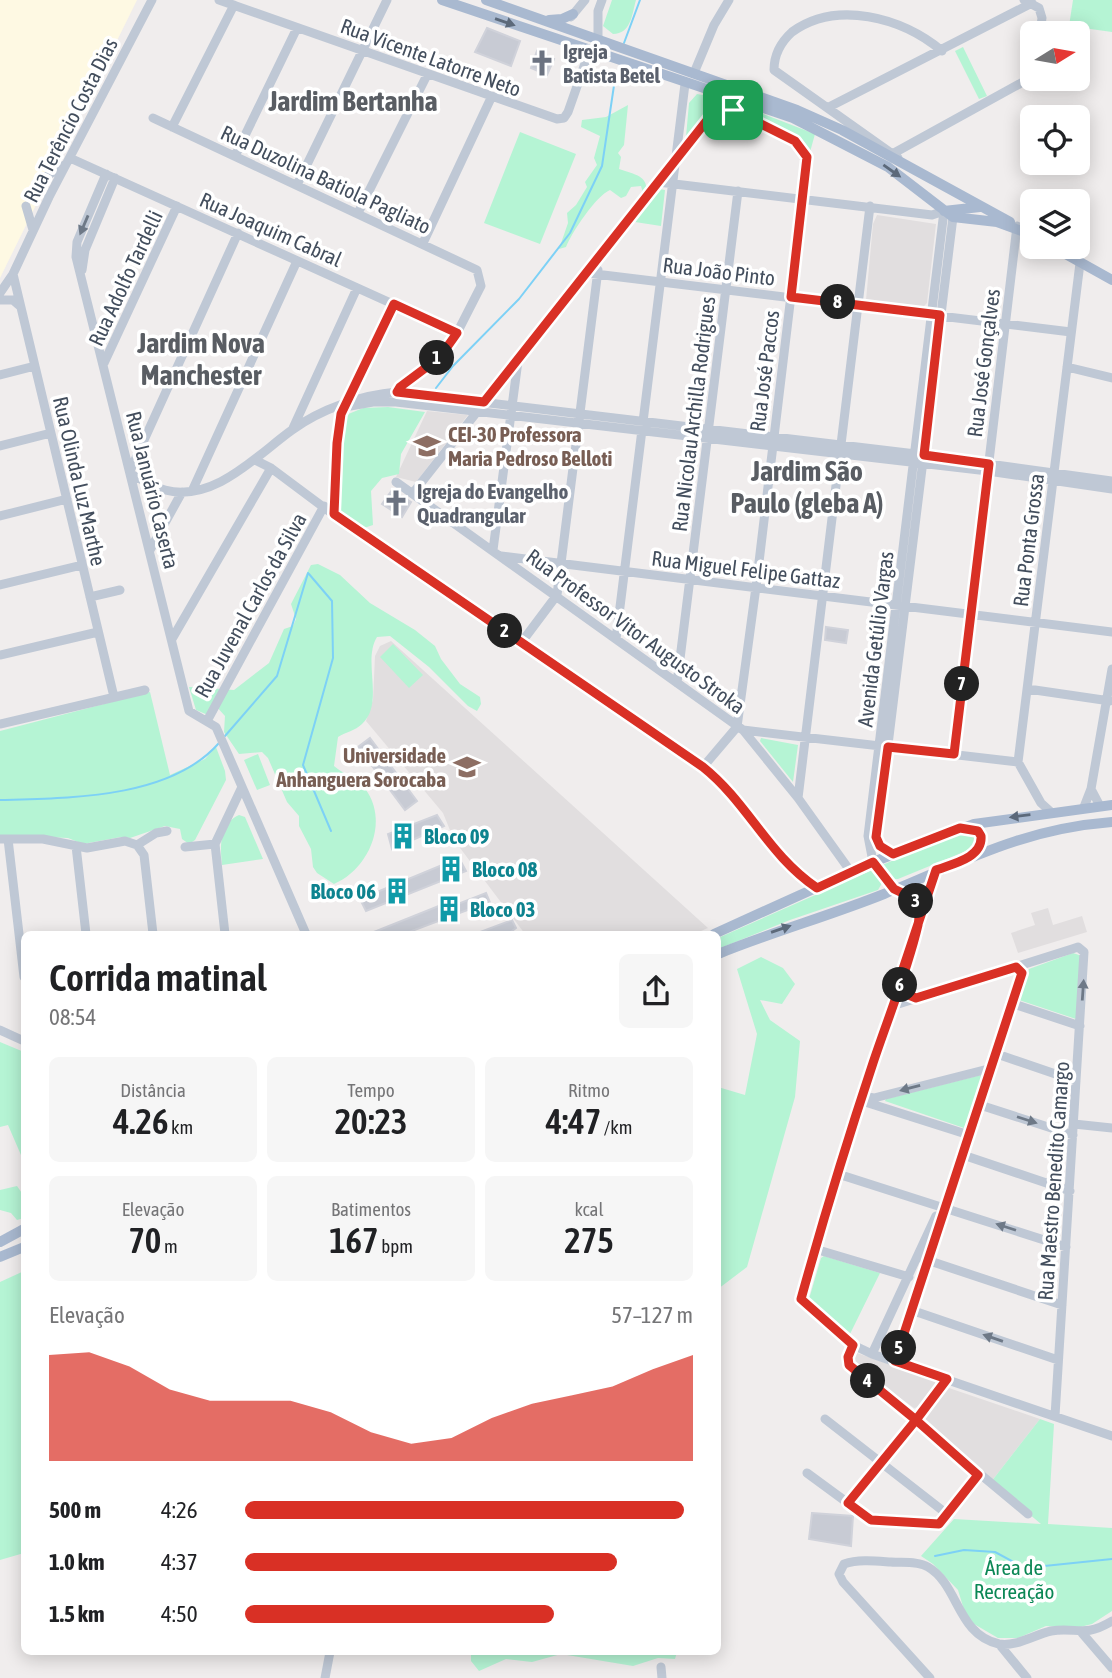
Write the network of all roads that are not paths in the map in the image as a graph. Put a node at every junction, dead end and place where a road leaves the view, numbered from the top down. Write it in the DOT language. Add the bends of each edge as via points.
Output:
graph roads {
  1 [pos="152,0"];
  2 [pos="219,0"];
  3 [pos="387,0"];
  4 [pos="442,0"];
  5 [pos="486,0"];
  6 [pos="585,0"];
  7 [pos="602,0"];
  8 [pos="729,0"];
  9 [pos="1028,1"];
  10 [pos="233,5"];
  11 [pos="573,14"];
  12 [pos="538,19"];
  13 [pos="1041,21"];
  14 [pos="298,28"];
  15 [pos="564,28"];
  16 [pos="597,40"];
  17 [pos="567,44"];
  18 [pos="584,50"];
  19 [pos="364,51"];
  20 [pos="942,51"];
  21 [pos="694,73"];
  22 [pos="427,75"];
  23 [pos="685,84"];
  24 [pos="1020,84"];
  25 [pos="491,98"];
  26 [pos="829,107"];
  27 [pos="153,118"];
  28 [pos="172,127"];
  29 [pos="880,147"];
  30 [pos="235,156"];
  31 [pos="898,157"];
  32 [pos="676,159"];
  33 [pos="69,161"];
  34 [pos="111,176"];
  35 [pos="658,182"];
  36 [pos="36,183"];
  37 [pos="673,184"];
  38 [pos="297,185"];
  39 [pos="738,191"];
  40 [pos="951,191"];
  41 [pos="803,198"];
  42 [pos="26,206"];
  43 [pos="177,206"];
  44 [pos="870,206"];
  45 [pos="981,206"];
  46 [pos="944,211"];
  47 [pos="358,213"];
  48 [pos="1020,229"];
  49 [pos="33,230"];
  50 [pos="1020,230"];
  51 [pos="238,233"];
  52 [pos="423,243"];
  53 [pos="1020,247"];
  54 [pos="1073,259"];
  55 [pos="598,260"];
  56 [pos="297,261"];
  57 [pos="1080,263"];
  58 [pos="587,273"];
  59 [pos="13,274"];
  60 [pos="597,274"];
  61 [pos="1112,280"];
  62 [pos="661,282"];
  63 [pos="357,288"];
  64 [pos="726,289"];
  65 [pos="0,293"];
  66 [pos="791,297"];
  67 [pos="0,300"];
  68 [pos="394,304"];
  69 [pos="858,305"];
  70 [pos="21,306"];
  71 [pos="936,314"];
  72 [pos="1006,323"];
  73 [pos="1071,332"];
  74 [pos="457,333"];
  75 [pos="519,359"];
  76 [pos="104,363"];
  77 [pos="35,366"];
  78 [pos="1067,368"];
  79 [pos="0,375"];
  80 [pos="1112,378"];
  81 [pos="396,397"];
  82 [pos="484,402"];
  83 [pos="345,404"];
  84 [pos="478,411"];
  85 [pos="512,411"];
  86 [pos="577,418"];
  87 [pos="643,426"];
  88 [pos="293,428"];
  89 [pos="51,433"];
  90 [pos="708,434"];
  91 [pos="773,441"];
  92 [pos="0,446"];
  93 [pos="839,449"];
  94 [pos="919,459"];
  95 [pos="255,460"];
  96 [pos="271,468"];
  97 [pos="988,468"];
  98 [pos="131,473"];
  99 [pos="1054,477"];
  100 [pos="1112,481"];
  101 [pos="396,482"];
  102 [pos="1112,489"];
  103 [pos="187,492"];
  104 [pos="413,493"];
  105 [pos="66,499"];
  106 [pos="324,506"];
  107 [pos="334,514"];
  108 [pos="0,516"];
  109 [pos="150,550"];
  110 [pos="497,553"];
  111 [pos="559,563"];
  112 [pos="82,565"];
  113 [pos="625,571"];
  114 [pos="690,579"];
  115 [pos="0,585"];
  116 [pos="756,587"];
  117 [pos="120,590"];
  118 [pos="557,595"];
  119 [pos="822,596"];
  120 [pos="90,597"];
  121 [pos="901,605"];
  122 [pos="971,614"];
  123 [pos="1036,622"];
  124 [pos="98,632"];
  125 [pos="1112,632"];
  126 [pos="172,639"];
  127 [pos="616,639"];
  128 [pos="522,643"];
  129 [pos="0,655"];
  130 [pos="1112,669"];
  131 [pos="677,683"];
  132 [pos="1028,689"];
  133 [pos="145,690"];
  134 [pos="114,697"];
  135 [pos="1109,701"];
  136 [pos="207,720"];
  137 [pos="0,724"];
  138 [pos="740,728"];
  139 [pos="805,738"];
  140 [pos="884,747"];
  141 [pos="954,754"];
  142 [pos="1018,762"];
  143 [pos="703,767"];
  144 [pos="242,787"];
  145 [pos="1091,789"];
  146 [pos="798,798"];
  147 [pos="233,804"];
  148 [pos="250,804"];
  149 [pos="1112,805"];
  150 [pos="1100,806"];
  151 [pos="1084,807"];
  152 [pos="1051,812"];
  153 [pos="1112,822"];
  154 [pos="960,828"];
  155 [pos="167,831"];
  156 [pos="4,839"];
  157 [pos="215,844"];
  158 [pos="137,845"];
  159 [pos="76,846"];
  160 [pos="185,847"];
  161 [pos="893,854"];
  162 [pos="969,857"];
  163 [pos="873,862"];
  164 [pos="936,870"];
  165 [pos="851,872"];
  166 [pos="817,888"];
  167 [pos="894,889"];
  168 [pos="918,924"];
  169 [pos="86,931"];
  170 [pos="153,931"];
  171 [pos="225,931"];
  172 [pos="305,931"];
  173 [pos="721,931"];
  174 [pos="721,953"];
  175 [pos="21,956"];
  176 [pos="1016,967"];
  177 [pos="900,978"];
  178 [pos="916,998"];
  179 [pos="1014,1003"];
  180 [pos="892,1006"];
  181 [pos="1080,1026"];
  182 [pos="0,1030"];
  183 [pos="21,1040"];
  184 [pos="997,1054"];
  185 [pos="992,1068"];
  186 [pos="1076,1081"];
  187 [pos="861,1098"];
  188 [pos="980,1105"];
  189 [pos="1074,1124"];
  190 [pos="1112,1128"];
  191 [pos="970,1135"];
  192 [pos="1073,1135"];
  193 [pos="963,1155"];
  194 [pos="838,1174"];
  195 [pos="1070,1191"];
  196 [pos="945,1203"];
  197 [pos="21,1231"];
  198 [pos="0,1242"];
  199 [pos="1066,1247"];
  200 [pos="21,1248"];
  201 [pos="815,1249"];
  202 [pos="0,1257"];
  203 [pos="923,1258"];
  204 [pos="909,1277"];
  205 [pos="1062,1305"];
  206 [pos="911,1310"];
  207 [pos="853,1345"];
  208 [pos="872,1354"];
  209 [pos="1058,1360"];
  210 [pos="895,1361"];
  211 [pos="947,1379"];
  212 [pos="1055,1416"];
  213 [pos="825,1419"];
  214 [pos="916,1420"];
  215 [pos="1112,1436"];
  216 [pos="881,1463"];
  217 [pos="807,1473"];
  218 [pos="978,1475"];
  219 [pos="848,1503"];
  220 [pos="947,1514"];
  221 [pos="1028,1514"];
  222 [pos="1112,1621"];
  223 [pos="1082,1633"];
  224 [pos="999,1644"];
  225 [pos="329,1655"];
  226 [pos="661,1667"];
  227 [pos="1112,1668"];
  228 [pos="325,1678"];
  229 [pos="662,1678"];
  230 [pos="930,1678"];
  231 [pos="1027,1678"];
  1 -- 33 [label="street, Rua Terêncio Costa Dias"];
  2 -- 10 [label="street, Rua Vicente Latorre Neto"];
  3 -- 19 [label="street"];
  4 -- 17 [label="main road, one-way"];
  5 -- 12 [label="main road"];
  6 -- 11 [label="street"];
  7 -- 16 [label="street"];
  8 -- 21 [label="street" via="713,25"];
  9 -- 13 [label="street" via="1041,12"];
  9 -- 20 [label="street"];
  10 -- 14 [label="street, Rua Vicente Latorre Neto"];
  10 -- 28 [label="street"];
  11 -- 12 [label="main road" via="553,21"];
  11 -- 15 [label="street"];
  12 -- 15 [label="main road"];
  14 -- 19 [label="street, Rua Vicente Latorre Neto"];
  14 -- 30 [label="street"];
  15 -- 16 [label="main road"];
  15 -- 17 [label="main road"];
  16 -- 18 [label="main road"];
  16 -- 21 [label="main road"];
  17 -- 18 [label="main road"];
  18 -- 23 [label="main road"];
  18 -- 25 [label="street, Rua Vicente Latorre Neto" via="564,118"];
  19 -- 22 [label="street, Rua Vicente Latorre Neto"];
  19 -- 38 [label="street"];
  20 -- 26 [label="street"];
  20 -- 26 [label="street" via="927,38 861,11 842,10 810,19 780,45 774,70"];
  21 -- 29 [label="main road" via="797,110"];
  22 -- 25 [label="street, Rua Vicente Latorre Neto"];
  22 -- 47 [label="street"];
  23 -- 32 [label="street"];
  23 -- 46 [label="main road, one-way" via="793,118 838,139 888,167"];
  24 -- 31 [label="street"];
  25 -- 52 [label="street"];
  26 -- 29 [label="street"];
  27 -- 28 [label="street, Rua Duzolina Batiola Pagliato"];
  28 -- 30 [label="street, Rua Duzolina Batiola Pagliato"];
  29 -- 31 [label="main road"];
  30 -- 38 [label="street, Rua Duzolina Batiola Pagliato"];
  31 -- 40 [label="main road"];
  32 -- 35 [label="street"];
  32 -- 37 [label="street"];
  32 -- 41 [label="street, Rua José Paccos" via="717,111 733,110 798,143 807,157"];
  33 -- 34 [label="street, Rua Joaquim Cabral"];
  33 -- 36 [label="street"];
  33 -- 49 [label="street, Rua Terêncio Costa Dias"];
  34 -- 43 [label="street, Rua Joaquim Cabral"];
  34 -- 76 [label="street, Rua Januário Caserta" via="85,250 82,279"];
  35 -- 37 [label="street"];
  35 -- 55 [label="street"];
  37 -- 39 [label="street"];
  37 -- 62 [label="street"];
  38 -- 47 [label="street, Rua Duzolina Batiola Pagliato"];
  39 -- 41 [label="street"];
  39 -- 64 [label="street, Rua Nicolau Archilla Rodrigues"];
  40 -- 45 [label="main road"];
  40 -- 46 [label="main road"];
  41 -- 44 [label="street"];
  41 -- 66 [label="street, Rua José Paccos"];
  42 -- 49 [label="street"];
  43 -- 51 [label="street, Rua Joaquim Cabral"];
  43 -- 76 [label="street, Rua Adolfo Tardelli"];
  44 -- 46 [label="street"];
  44 -- 69 [label="street"];
  45 -- 46 [label="main road"];
  45 -- 48 [label="main road"];
  46 -- 50 [label="main road"];
  46 -- 71 [label="street, Avenida Getúlio Vargas"];
  47 -- 52 [label="street, Rua Duzolina Batiola Pagliato"];
  49 -- 59 [label="street, Rua Terêncio Costa Dias"];
  51 -- 56 [label="street, Rua Joaquim Cabral"];
  51 -- 98 [label="street"];
  52 -- 74 [label="street, Rua Duzolina Batiola Pagliato" via="474,267 480,275 481,286"];
  53 -- 72 [label="street, Rua José Gonçalves"];
  54 -- 57 [label="main road"];
  55 -- 58 [label="street"];
  55 -- 60 [label="street"];
  56 -- 63 [label="street, Rua Joaquim Cabral"];
  56 -- 103 [label="street"];
  57 -- 61 [label="main road"];
  57 -- 73 [label="street, Rua Ponta Grossa"];
  58 -- 60 [label="street, Rua João Pinto"];
  58 -- 75 [label="street"];
  59 -- 65 [label="street, Rua Terêncio Costa Dias"];
  59 -- 70 [label="street, Rua Olinda Luz Marthe"];
  60 -- 62 [label="street, Rua João Pinto"];
  60 -- 86 [label="street"];
  62 -- 64 [label="street, Rua João Pinto"];
  62 -- 87 [label="street"];
  63 -- 68 [label="street, Rua Joaquim Cabral"];
  63 -- 88 [label="street"];
  64 -- 66 [label="street, Rua João Pinto"];
  64 -- 90 [label="street, Rua Nicolau Archilla Rodrigues"];
  66 -- 69 [label="street, Rua João Pinto"];
  66 -- 91 [label="street, Rua José Paccos"];
  67 -- 70 [label="street" via="13,300"];
  68 -- 74 [label="street, Rua Joaquim Cabral"];
  68 -- 83 [label="street"];
  69 -- 71 [label="street, Rua João Pinto"];
  69 -- 93 [label="street"];
  70 -- 77 [label="street, Rua Olinda Luz Marthe"];
  71 -- 72 [label="street, Rua João Pinto"];
  71 -- 94 [label="street, Avenida Getúlio Vargas"];
  72 -- 73 [label="street, Rua João Pinto"];
  72 -- 97 [label="street, Rua José Gonçalves"];
  73 -- 78 [label="street, Rua Ponta Grossa"];
  74 -- 81 [label="street" via="440,357 400,387"];
  75 -- 82 [label="street"];
  75 -- 85 [label="street"];
  76 -- 98 [label="street, Rua Januário Caserta"];
  77 -- 79 [label="street"];
  77 -- 89 [label="street, Rua Olinda Luz Marthe"];
  78 -- 80 [label="street"];
  78 -- 99 [label="street, Rua Ponta Grossa"];
  81 -- 82 [label="street"];
  81 -- 83 [label="street"];
  81 -- 84 [label="street"];
  82 -- 84 [label="street"];
  82 -- 85 [label="street"];
  83 -- 88 [label="street"];
  83 -- 107 [label="street" via="337,443"];
  84 -- 85 [label="street"];
  84 -- 104 [label="street"];
  85 -- 86 [label="street"];
  85 -- 110 [label="street"];
  86 -- 87 [label="street"];
  86 -- 111 [label="street"];
  87 -- 90 [label="street"];
  87 -- 113 [label="street"];
  88 -- 95 [label="street"];
  89 -- 92 [label="street"];
  89 -- 105 [label="street, Rua Olinda Luz Marthe"];
  90 -- 91 [label="street"];
  90 -- 114 [label="street, Rua Nicolau Archilla Rodrigues"];
  91 -- 93 [label="street"];
  91 -- 116 [label="street, Rua José Paccos"];
  93 -- 94 [label="street"];
  93 -- 119 [label="street"];
  94 -- 97 [label="street"];
  94 -- 121 [label="street, Avenida Getúlio Vargas"];
  95 -- 96 [label="street"];
  95 -- 103 [label="street"];
  96 -- 106 [label="street"];
  96 -- 126 [label="street"];
  97 -- 99 [label="street"];
  97 -- 122 [label="street, Rua José Gonçalves"];
  98 -- 103 [label="street" via="162,490"];
  98 -- 109 [label="street, Rua Januário Caserta"];
  99 -- 100 [label="street"];
  99 -- 102 [label="street"];
  99 -- 123 [label="street, Rua Ponta Grossa"];
  101 -- 104 [label="street, Rua Professor Vitor Augusto Stroka"];
  103 -- 109 [label="street"];
  104 -- 110 [label="street, Rua Professor Vitor Augusto Stroka"];
  105 -- 108 [label="street"];
  105 -- 112 [label="street, Rua Olinda Luz Marthe"];
  106 -- 107 [label="street"];
  106 -- 136 [label="street, Rua Juvenal Carlos da Silva"];
  107 -- 128 [label="street"];
  109 -- 126 [label="street, Rua Januário Caserta"];
  110 -- 111 [label="street, Rua Miguel Felipe Gattaz"];
  110 -- 118 [label="street, Rua Professor Vitor Augusto Stroka"];
  111 -- 113 [label="street, Rua Miguel Felipe Gattaz"];
  111 -- 118 [label="street"];
  112 -- 115 [label="street"];
  112 -- 120 [label="street, Rua Olinda Luz Marthe"];
  113 -- 114 [label="street, Rua Miguel Felipe Gattaz"];
  113 -- 127 [label="street"];
  114 -- 116 [label="street, Rua Miguel Felipe Gattaz"];
  114 -- 131 [label="street, Rua Nicolau Archilla Rodrigues"];
  116 -- 119 [label="street, Rua Miguel Felipe Gattaz"];
  116 -- 138 [label="street, Rua José Paccos"];
  117 -- 120 [label="street"];
  118 -- 127 [label="street, Rua Professor Vitor Augusto Stroka"];
  118 -- 128 [label="street"];
  119 -- 121 [label="street, Rua Miguel Felipe Gattaz"];
  119 -- 139 [label="street"];
  120 -- 124 [label="street, Rua Olinda Luz Marthe"];
  121 -- 122 [label="street, Rua Miguel Felipe Gattaz"];
  121 -- 140 [label="street, Avenida Getúlio Vargas"];
  122 -- 123 [label="street, Rua Miguel Felipe Gattaz"];
  122 -- 141 [label="street, Rua José Gonçalves"];
  123 -- 125 [label="street, Rua Miguel Felipe Gattaz"];
  123 -- 132 [label="street, Rua Ponta Grossa"];
  124 -- 129 [label="street"];
  124 -- 134 [label="street, Rua Olinda Luz Marthe"];
  126 -- 136 [label="street, Rua Januário Caserta" via="189,711"];
  127 -- 131 [label="street, Rua Professor Vitor Augusto Stroka"];
  128 -- 143 [label="street"];
  130 -- 135 [label="street"];
  131 -- 138 [label="street, Rua Professor Vitor Augusto Stroka"];
  132 -- 135 [label="street"];
  132 -- 142 [label="street, Rua Ponta Grossa"];
  133 -- 134 [label="street"];
  134 -- 137 [label="street"];
  135 -- 145 [label="street"];
  136 -- 144 [label="street" via="218,733"];
  138 -- 139 [label="street"];
  138 -- 143 [label="street"];
  138 -- 146 [label="street, Rua Professor Vitor Augusto Stroka"];
  139 -- 140 [label="street"];
  139 -- 146 [label="street"];
  140 -- 141 [label="street"];
  140 -- 161 [label="street, Avenida Getúlio Vargas" via="876,837 880,846"];
  140 -- 163 [label="street, Avenida Getúlio Vargas" via="868,836"];
  141 -- 142 [label="street"];
  142 -- 152 [label="street"];
  143 -- 166 [label="street" via="733,794 786,864"];
  144 -- 147 [label="street"];
  144 -- 148 [label="street"];
  145 -- 150 [label="street"];
  145 -- 151 [label="street"];
  146 -- 165 [label="street, Rua Professor Vitor Augusto Stroka"];
  147 -- 148 [label="street"];
  147 -- 157 [label="street"];
  148 -- 172 [label="street"];
  149 -- 150 [label="main road"];
  150 -- 151 [label="main road"];
  151 -- 152 [label="main road"];
  152 -- 154 [label="main road, one-way"];
  153 -- 162 [label="main road" via="1036,833"];
  154 -- 161 [label="main road"];
  154 -- 162 [label="main road" via="978,831 981,836 978,849"];
  155 -- 158 [label="street"];
  156 -- 159 [label="street" via="43,839"];
  156 -- 175 [label="street"];
  157 -- 160 [label="street"];
  157 -- 171 [label="street"];
  158 -- 159 [label="street" via="125,841 97,848"];
  158 -- 170 [label="street" via="144,855"];
  159 -- 169 [label="street"];
  161 -- 163 [label="main road"];
  162 -- 164 [label="main road"];
  163 -- 165 [label="main road"];
  163 -- 167 [label="main road"];
  164 -- 167 [label="main road"];
  164 -- 168 [label="street"];
  165 -- 166 [label="main road"];
  166 -- 173 [label="main road"];
  167 -- 168 [label="street" via="915,899"];
  174 -- 167 [label="main road, one-way"];
  168 -- 177 [label="street"];
  176 -- 178 [label="street"];
  176 -- 179 [label="street" via="1022,976"];
  181 -- 176 [label="street, Rua Maestro Benedito Camargo, one-way" via="1082,949"];
  177 -- 178 [label="street" via="901,989"];
  177 -- 180 [label="street"];
  178 -- 180 [label="street"];
  179 -- 181 [label="street"];
  179 -- 184 [label="street"];
  180 -- 187 [label="street"];
  181 -- 186 [label="street, Rua Maestro Benedito Camargo"];
  182 -- 183 [label="street"];
  184 -- 185 [label="street"];
  184 -- 186 [label="street"];
  185 -- 187 [label="street, one-way"];
  185 -- 188 [label="street"];
  186 -- 189 [label="street, Rua Maestro Benedito Camargo"];
  187 -- 191 [label="street"];
  187 -- 194 [label="street"];
  188 -- 191 [label="street"];
  188 -- 192 [label="street, one-way"];
  189 -- 190 [label="street"];
  189 -- 192 [label="street, Rua Maestro Benedito Camargo"];
  191 -- 193 [label="street"];
  192 -- 195 [label="street, Rua Maestro Benedito Camargo"];
  193 -- 195 [label="street"];
  193 -- 196 [label="street"];
  194 -- 196 [label="street"];
  194 -- 201 [label="street"];
  195 -- 199 [label="street, Rua Maestro Benedito Camargo"];
  199 -- 196 [label="street, one-way"];
  196 -- 203 [label="street"];
  197 -- 198 [label="main road"];
  199 -- 205 [label="street, Rua Maestro Benedito Camargo"];
  200 -- 202 [label="main road"];
  201 -- 204 [label="street"];
  201 -- 207 [label="street" via="801,1299"];
  203 -- 204 [label="street"];
  203 -- 205 [label="street"];
  203 -- 206 [label="street"];
  204 -- 208 [label="street"];
  205 -- 209 [label="street, Rua Maestro Benedito Camargo"];
  209 -- 206 [label="street, one-way"];
  206 -- 210 [label="street"];
  207 -- 208 [label="street"];
  207 -- 214 [label="street" via="849,1365"];
  208 -- 210 [label="street"];
  209 -- 212 [label="street, Rua Maestro Benedito Camargo"];
  210 -- 211 [label="street"];
  211 -- 212 [label="street"];
  211 -- 214 [label="street"];
  212 -- 215 [label="street"];
  213 -- 216 [label="street"];
  214 -- 216 [label="street"];
  214 -- 218 [label="street"];
  216 -- 219 [label="street"];
  216 -- 220 [label="street"];
  217 -- 219 [label="street"];
  218 -- 220 [label="street"];
  218 -- 221 [label="street"];
  219 -- 220 [label="street" via="871,1520 939,1524"];
  222 -- 223 [label="street"];
  223 -- 224 [label="street" via="1054,1631"];
  223 -- 227 [label="street"];
  224 -- 230 [label="street" via="962,1617 946,1585 928,1567 915,1563 844,1564 840,1569 843,1581"];
  224 -- 231 [label="street"];
  225 -- 228 [label="street"];
  226 -- 229 [label="street"];
}
